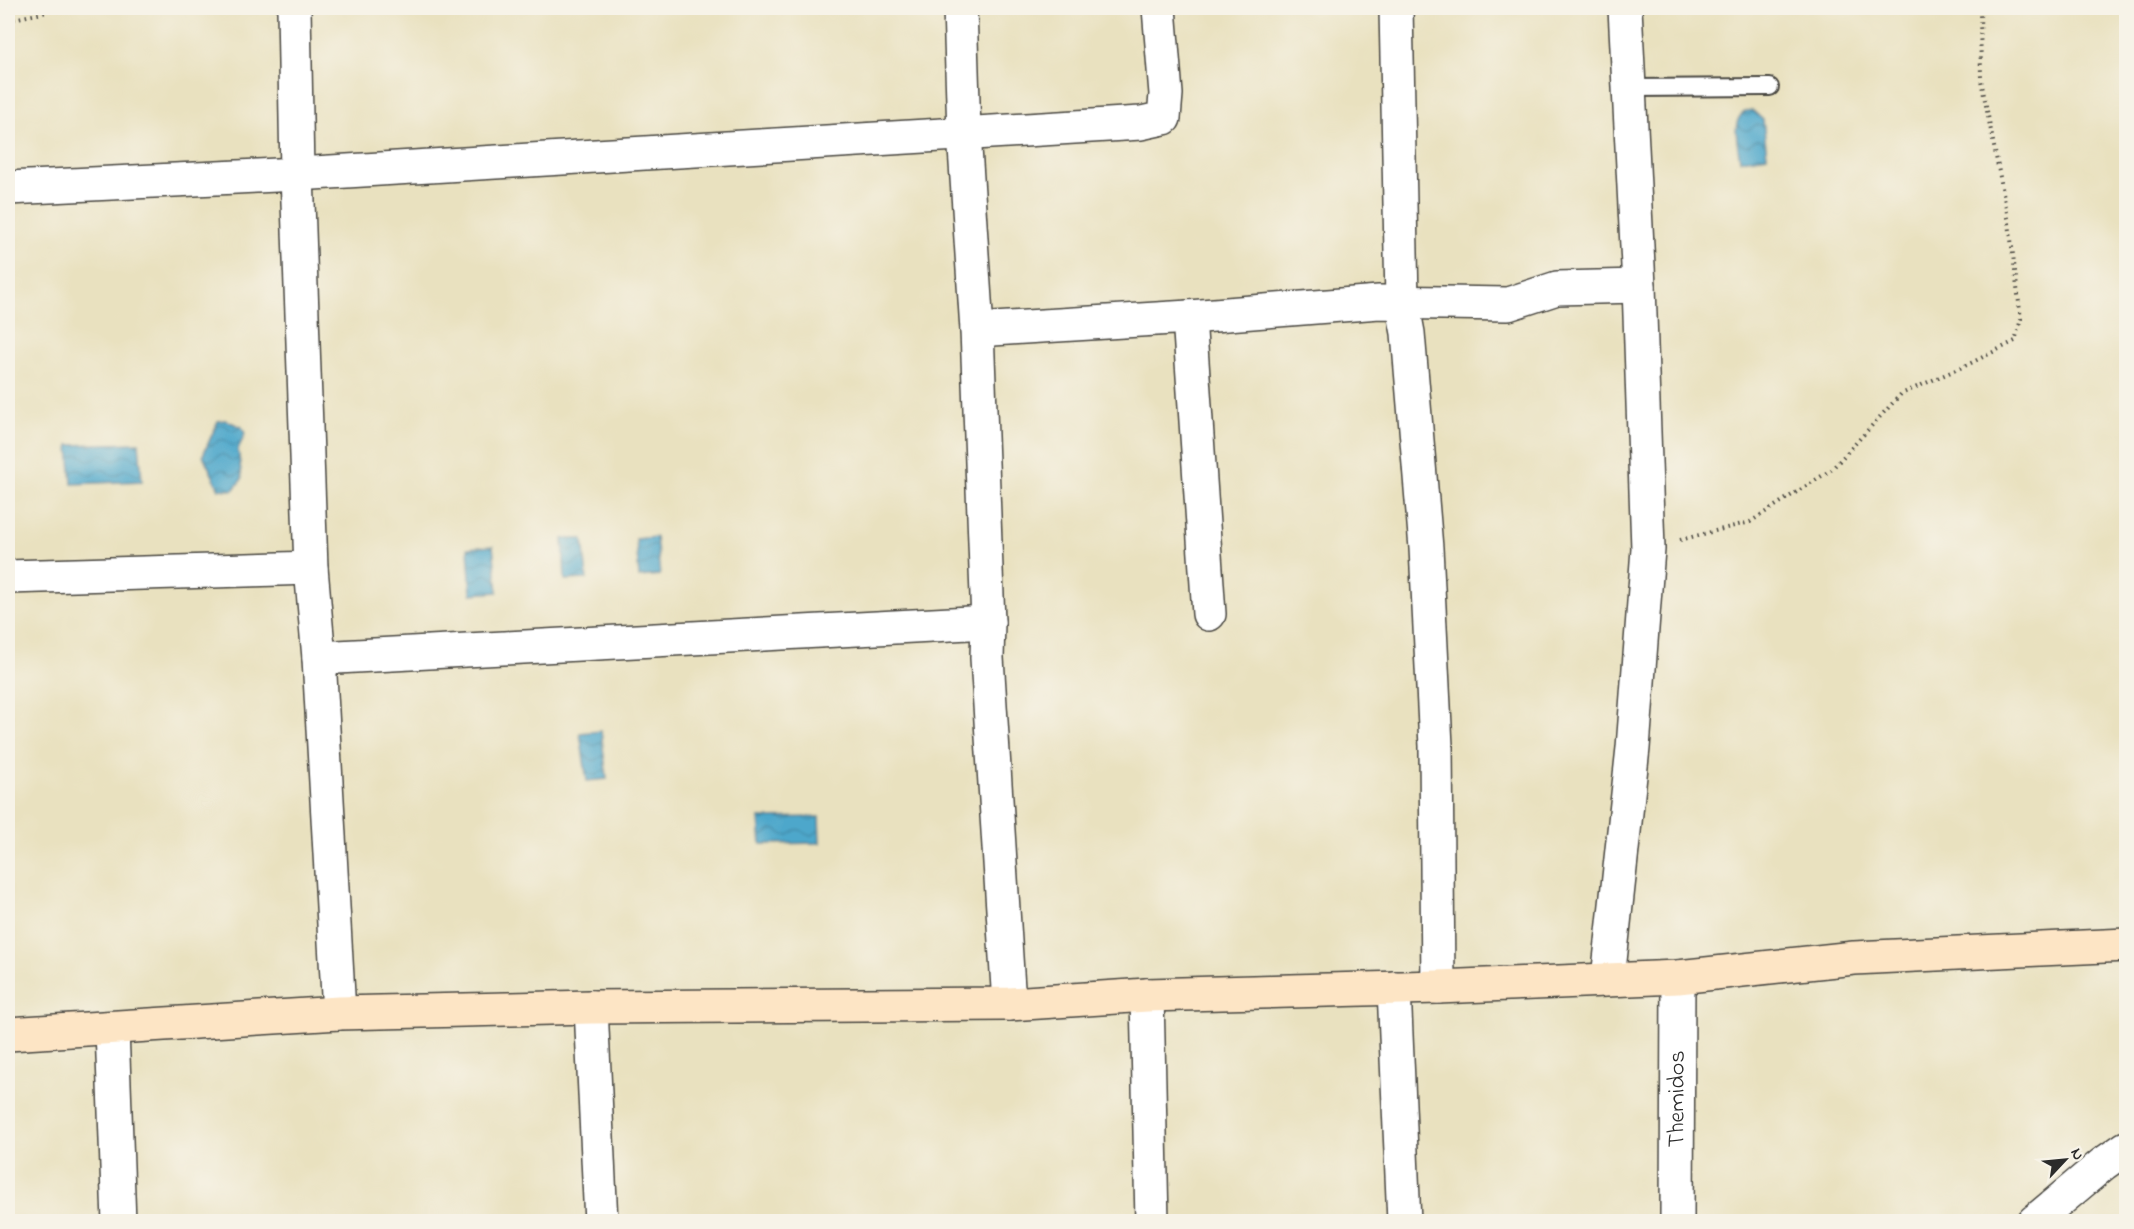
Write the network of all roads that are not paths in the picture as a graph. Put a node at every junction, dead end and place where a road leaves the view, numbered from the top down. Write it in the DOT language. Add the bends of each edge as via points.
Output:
graph roads {
  1 [pos="294,8"];
  2 [pos="960,8"];
  3 [pos="1159,8"];
  4 [pos="1396,8"];
  5 [pos="1625,8"];
  6 [pos="1770,87"];
  7 [pos="1629,88"];
  8 [pos="964,133"];
  9 [pos="297,174"];
  10 [pos="8,188"];
  11 [pos="1640,285"];
  12 [pos="1402,302"];
  13 [pos="1189,317"];
  14 [pos="977,330"];
  15 [pos="311,568"];
  16 [pos="8,577"];
  17 [pos="1209,614"];
  18 [pos="988,622"];
  19 [pos="319,658"];
  20 [pos="2127,945"];
  21 [pos="1678,976"];
  22 [pos="1608,979"];
  23 [pos="1438,987"];
  24 [pos="1394,988"];
  25 [pos="1147,995"];
  26 [pos="1009,1004"];
  27 [pos="591,1007"];
  28 [pos="339,1013"];
  29 [pos="112,1029"];
  30 [pos="8,1034"];
  31 [pos="2127,1148"];
  32 [pos="119,1221"];
  33 [pos="601,1221"];
  34 [pos="1152,1221"];
  35 [pos="1404,1221"];
  36 [pos="1677,1221"];
  37 [pos="2034,1221"];
  1 -- 9 [label="street"];
  2 -- 8 [label="street"];
  3 -- 8 [label="street" via="1166,94 1164,118 1140,123"];
  4 -- 12 [label="street"];
  5 -- 7 [label="street"];
  6 -- 7 [label="lane"];
  7 -- 11 [label="street"];
  8 -- 9 [label="street"];
  8 -- 14 [label="street"];
  9 -- 10 [label="street"];
  9 -- 15 [label="street"];
  11 -- 12 [label="street" via="1557,288 1508,304"];
  11 -- 22 [label="street" via="1648,549 1633,748"];
  12 -- 13 [label="street"];
  12 -- 23 [label="street" via="1426,548 1436,746"];
  13 -- 14 [label="street"];
  13 -- 17 [label="street"];
  14 -- 18 [label="street"];
  15 -- 16 [label="street"];
  15 -- 19 [label="street"];
  18 -- 19 [label="street"];
  18 -- 26 [label="street"];
  19 -- 28 [label="street"];
  20 -- 21 [label="street" via="1854,958"];
  21 -- 22 [label="street"];
  21 -- 36 [label="street, Themidos"];
  22 -- 23 [label="street"];
  23 -- 24 [label="street"];
  24 -- 25 [label="street"];
  24 -- 35 [label="street"];
  25 -- 26 [label="street"];
  25 -- 34 [label="street"];
  26 -- 27 [label="street"];
  27 -- 28 [label="street"];
  27 -- 33 [label="street"];
  28 -- 29 [label="street"];
  29 -- 30 [label="street"];
  29 -- 32 [label="street"];
  31 -- 37 [label="street"];
}
